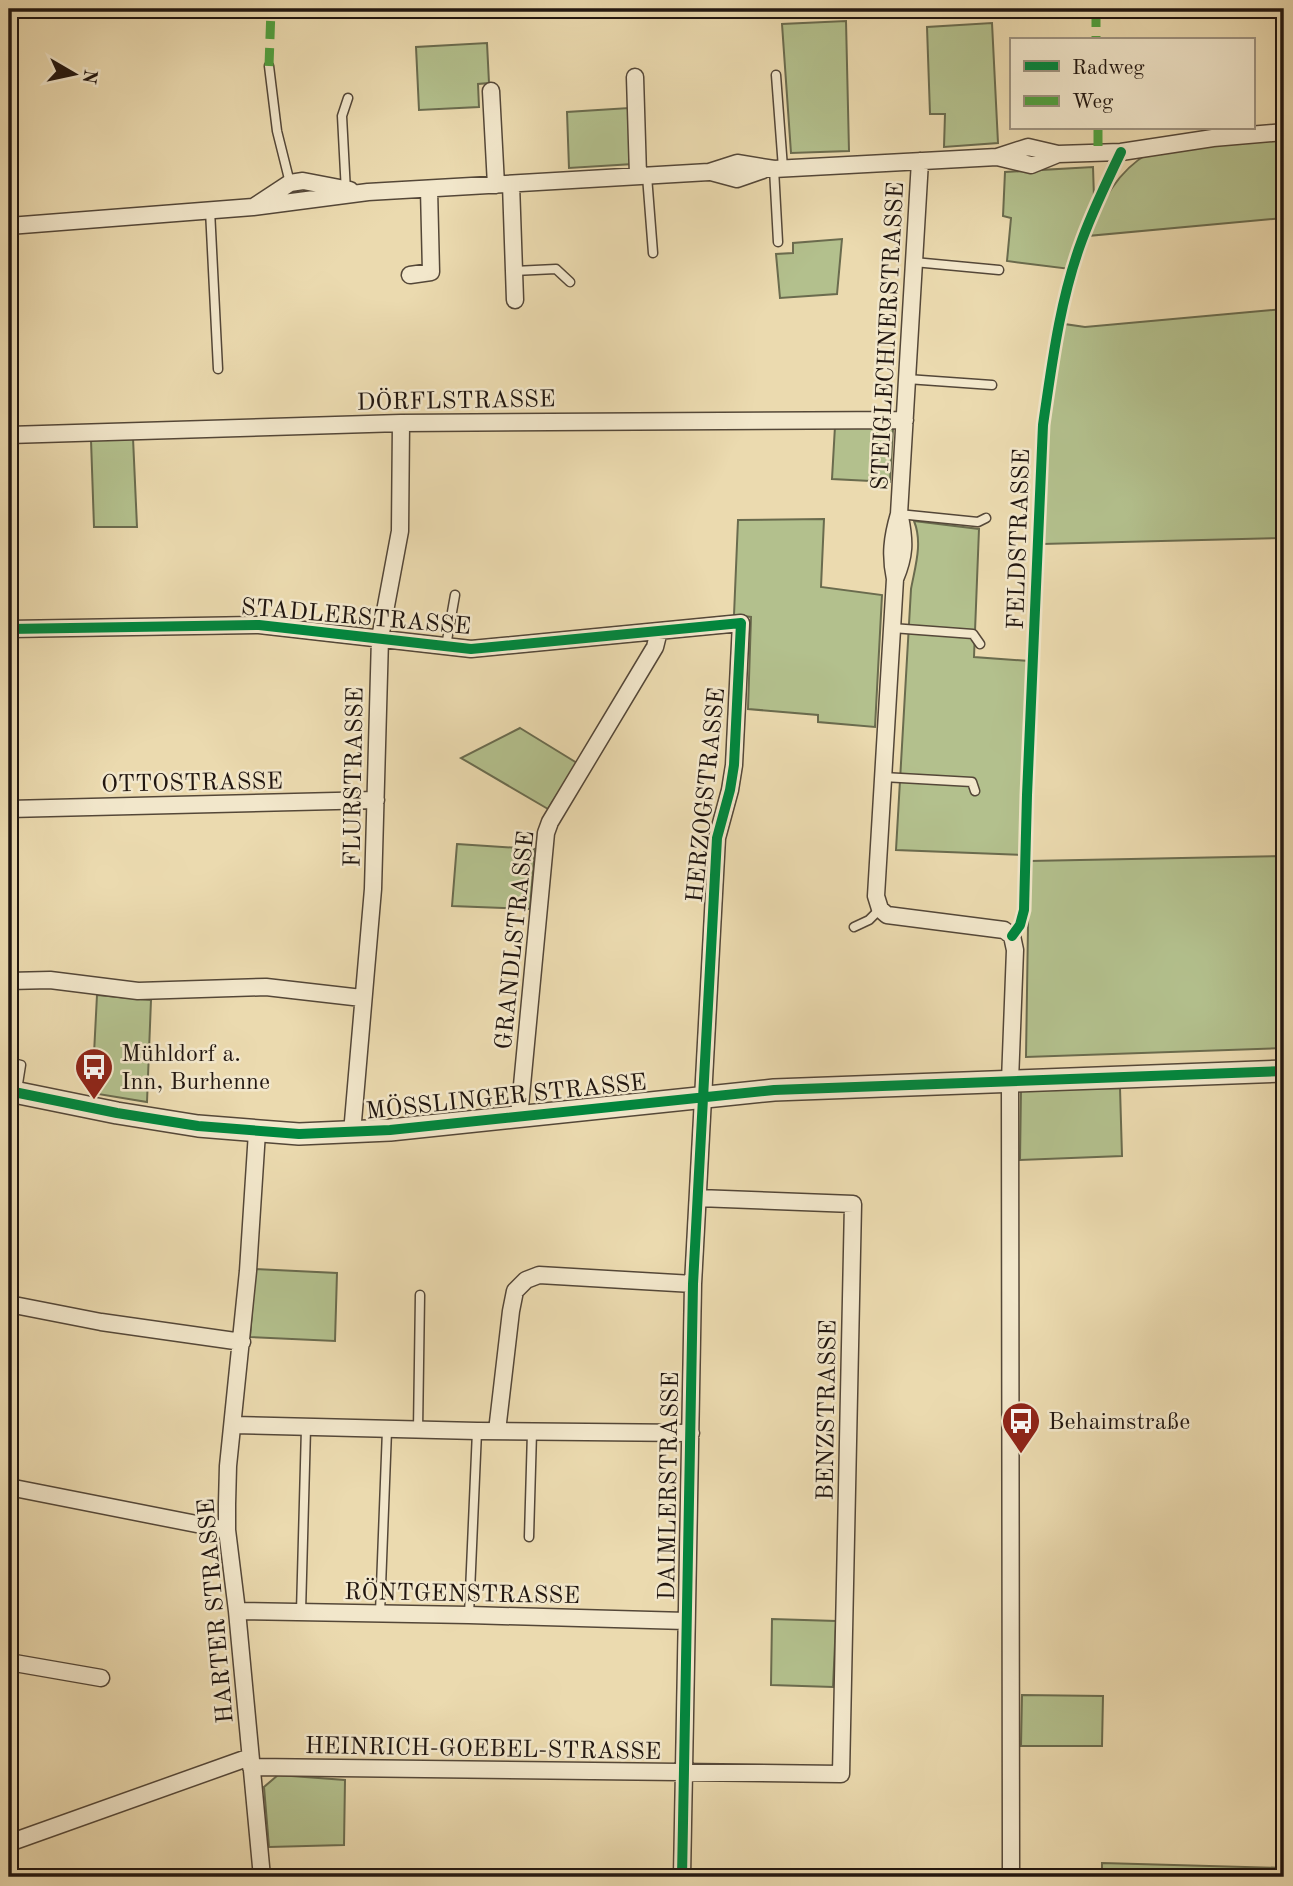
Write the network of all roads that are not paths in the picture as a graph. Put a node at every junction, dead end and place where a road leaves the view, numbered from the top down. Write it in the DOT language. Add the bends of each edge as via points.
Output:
graph roads {
  1 [pos="269,66"];
  2 [pos="776,75"];
  3 [pos="635,77"];
  4 [pos="491,92"];
  5 [pos="348,98"];
  6 [pos="1284,132"];
  7 [pos="920,161"];
  8 [pos="774,169"];
  9 [pos="643,175"];
  10 [pos="290,183"];
  11 [pos="504,184"];
  12 [pos="429,189"];
  13 [pos="346,192"];
  14 [pos="253,207"];
  15 [pos="209,210"];
  16 [pos="9,226"];
  17 [pos="778,242"];
  18 [pos="653,253"];
  19 [pos="914,262"];
  20 [pos="999,270"];
  21 [pos="514,271"];
  22 [pos="410,275"];
  23 [pos="570,282"];
  24 [pos="515,300"];
  25 [pos="218,369"];
  26 [pos="907,379"];
  27 [pos="992,386"];
  28 [pos="905,420"];
  29 [pos="401,423"];
  30 [pos="9,435"];
  31 [pos="899,514"];
  32 [pos="986,518"];
  33 [pos="456,595"];
  34 [pos="741,624"];
  35 [pos="892,628"];
  36 [pos="9,629"];
  37 [pos="659,631"];
  38 [pos="380,638"];
  39 [pos="980,644"];
  40 [pos="446,646"];
  41 [pos="883,777"];
  42 [pos="975,791"];
  43 [pos="376,800"];
  44 [pos="9,809"];
  45 [pos="880,909"];
  46 [pos="854,927"];
  47 [pos="9,981"];
  48 [pos="362,998"];
  49 [pos="9,1062"];
  50 [pos="1284,1071"];
  51 [pos="1010,1081"];
  52 [pos="13,1092"];
  53 [pos="705,1097"];
  54 [pos="519,1117"];
  55 [pos="257,1132"];
  56 [pos="352,1133"];
  57 [pos="698,1198"];
  58 [pos="693,1284"];
  59 [pos="420,1294"];
  60 [pos="9,1304"];
  61 [pos="242,1342"];
  62 [pos="233,1425"];
  63 [pos="306,1428"];
  64 [pos="387,1430"];
  65 [pos="418,1430"];
  66 [pos="477,1431"];
  67 [pos="497,1431"];
  68 [pos="532,1432"];
  69 [pos="691,1433"];
  70 [pos="9,1487"];
  71 [pos="227,1530"];
  72 [pos="529,1537"];
  73 [pos="237,1611"];
  74 [pos="301,1612"];
  75 [pos="380,1613"];
  76 [pos="469,1615"];
  77 [pos="686,1621"];
  78 [pos="9,1662"];
  79 [pos="101,1678"];
  80 [pos="250,1762"];
  81 [pos="685,1773"];
  82 [pos="841,1773"];
  83 [pos="9,1843"];
  84 [pos="262,1877"];
  85 [pos="682,1877"];
  86 [pos="1011,1877"];
  1 -- 10 [label="lane" via="277,131"];
  2 -- 8 [label="lane"];
  3 -- 9 [label="street"];
  4 -- 11 [label="street"];
  5 -- 13 [label="lane" via="342,116"];
  6 -- 7 [label="street" via="1121,152 1058,154 1031,165 997,157"];
  7 -- 8 [label="street"];
  7 -- 19 [label="street, STEIGLECHNERSTRASSE"];
  8 -- 9 [label="street" via="737,163 709,172"];
  8 -- 17 [label="lane"];
  9 -- 11 [label="street"];
  9 -- 18 [label="lane"];
  10 -- 13 [label="street" via="303,181"];
  10 -- 14 [label="street"];
  11 -- 12 [label="street"];
  11 -- 21 [label="street"];
  12 -- 13 [label="street"];
  12 -- 22 [label="street" via="431,272"];
  13 -- 14 [label="street"];
  14 -- 15 [label="street"];
  15 -- 16 [label="street"];
  15 -- 25 [label="lane"];
  19 -- 20 [label="lane"];
  19 -- 26 [label="street, STEIGLECHNERSTRASSE"];
  21 -- 23 [label="lane" via="556,269"];
  21 -- 24 [label="street"];
  26 -- 27 [label="lane"];
  26 -- 28 [label="street, STEIGLECHNERSTRASSE"];
  28 -- 29 [label="street, DÖRFLSTRASSE"];
  28 -- 31 [label="street, STEIGLECHNERSTRASSE"];
  29 -- 30 [label="street, DÖRFLSTRASSE"];
  29 -- 38 [label="street, FLURSTRASSE" via="400,531"];
  31 -- 32 [label="lane" via="978,522"];
  31 -- 35 [label="street, STEIGLECHNERSTRASSE" via="905,541 895,579"];
  33 -- 40 [label="lane"];
  34 -- 37 [label="street, STADLERSTRASSE"];
  34 -- 53 [label="street, HERZOGSTRASSE" via="734,765 717,838"];
  35 -- 39 [label="lane" via="973,634"];
  35 -- 41 [label="street, STEIGLECHNERSTRASSE"];
  36 -- 38 [label="street, STADLERSTRASSE" via="259,625"];
  37 -- 40 [label="street, STADLERSTRASSE" via="491,648"];
  37 -- 54 [label="street, GRANDLSTRASSE" via="655,647 546,833"];
  38 -- 40 [label="street, STADLERSTRASSE"];
  38 -- 43 [label="street, FLURSTRASSE"];
  41 -- 42 [label="lane" via="972,782"];
  41 -- 45 [label="street, STEIGLECHNERSTRASSE" via="876,895"];
  43 -- 44 [label="street, OTTOSTRASSE"];
  43 -- 48 [label="street, FLURSTRASSE" via="370,939"];
  45 -- 46 [label="lane"];
  45 -- 51 [label="street" via="887,915 1004,930 1012,936"];
  47 -- 48 [label="street" via="50,980 138,991 266,988"];
  48 -- 56 [label="street, FLURSTRASSE"];
  49 -- 52 [label="lane" via="21,1065"];
  50 -- 51 [label="street, MÖSSLINGER STRASSE"];
  51 -- 53 [label="street, MÖSSLINGER STRASSE"];
  51 -- 86 [label="street"];
  52 -- 55 [label="street, MÖSSLINGER STRASSE" via="117,1113"];
  53 -- 54 [label="street, MÖSSLINGER STRASSE"];
  53 -- 57 [label="street, DAIMLERSTRASSE"];
  54 -- 56 [label="street, MÖSSLINGER STRASSE"];
  55 -- 56 [label="street, MÖSSLINGER STRASSE"];
  55 -- 61 [label="street, HARTER STRASSE"];
  57 -- 58 [label="street, DAIMLERSTRASSE"];
  57 -- 82 [label="street, BENZSTRASSE" via="853,1204"];
  58 -- 67 [label="street" via="539,1275 526,1280 515,1291 511,1311"];
  58 -- 69 [label="street, DAIMLERSTRASSE"];
  59 -- 65 [label="lane"];
  60 -- 61 [label="street"];
  61 -- 62 [label="street, HARTER STRASSE"];
  62 -- 63 [label="street"];
  62 -- 71 [label="street, HARTER STRASSE"];
  63 -- 64 [label="street"];
  63 -- 74 [label="lane"];
  64 -- 65 [label="street"];
  64 -- 75 [label="lane"];
  65 -- 66 [label="street"];
  66 -- 67 [label="street"];
  66 -- 76 [label="lane"];
  67 -- 68 [label="street"];
  68 -- 69 [label="street"];
  68 -- 72 [label="lane"];
  69 -- 77 [label="street, DAIMLERSTRASSE"];
  70 -- 71 [label="street"];
  71 -- 73 [label="street, HARTER STRASSE"];
  73 -- 74 [label="street, RÖNTGENSTRASSE"];
  73 -- 80 [label="street, HARTER STRASSE"];
  74 -- 75 [label="street, RÖNTGENSTRASSE"];
  75 -- 76 [label="street, RÖNTGENSTRASSE"];
  76 -- 77 [label="street, RÖNTGENSTRASSE"];
  77 -- 81 [label="street, DAIMLERSTRASSE"];
  78 -- 79 [label="street"];
  80 -- 81 [label="street, HEINRICH-GOEBEL-STRASSE"];
  80 -- 83 [label="street"];
  80 -- 84 [label="street, HARTER STRASSE"];
  81 -- 82 [label="street, HEINRICH-GOEBEL-STRASSE"];
  81 -- 85 [label="street, DAIMLERSTRASSE"];
}
